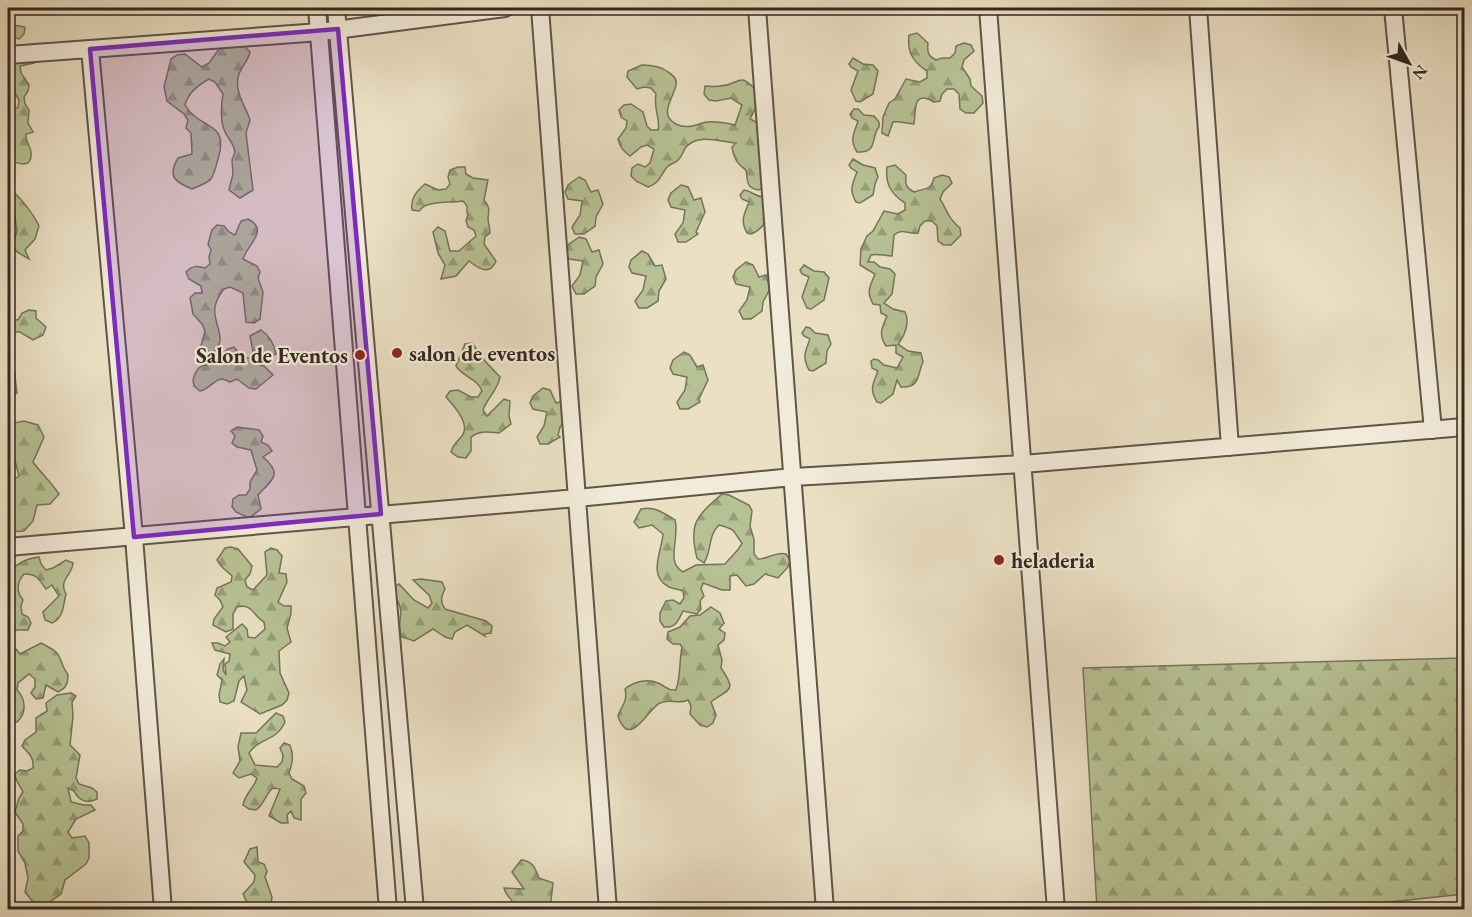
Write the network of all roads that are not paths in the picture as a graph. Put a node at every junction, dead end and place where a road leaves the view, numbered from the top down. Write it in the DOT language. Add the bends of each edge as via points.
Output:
graph roads {
  1 [pos="317,8"];
  2 [pos="336,8"];
  3 [pos="505,8"];
  4 [pos="540,8"];
  5 [pos="757,8"];
  6 [pos="988,8"];
  7 [pos="1198,8"];
  8 [pos="1393,8"];
  9 [pos="338,29"];
  10 [pos="320,32"];
  11 [pos="90,49"];
  12 [pos="8,55"];
  13 [pos="1464,427"];
  14 [pos="1433,430"];
  15 [pos="1230,447"];
  16 [pos="1023,464"];
  17 [pos="793,477"];
  18 [pos="577,498"];
  19 [pos="381,514"];
  20 [pos="357,516"];
  21 [pos="134,537"];
  22 [pos="8,547"];
  23 [pos="163,909"];
  24 [pos="388,909"];
  25 [pos="415,909"];
  26 [pos="608,909"];
  27 [pos="825,909"];
  28 [pos="1056,909"];
  1 -- 10 [label="street"];
  2 -- 9 [label="street"];
  3 -- 9 [label="street"];
  4 -- 18 [label="street"];
  5 -- 17 [label="street"];
  6 -- 16 [label="street"];
  7 -- 15 [label="street"];
  8 -- 14 [label="street"];
  9 -- 10 [label="street"];
  9 -- 19 [label="street"];
  10 -- 11 [label="street"];
  10 -- 20 [label="street"];
  11 -- 12 [label="street"];
  11 -- 21 [label="street"];
  13 -- 14 [label="street"];
  14 -- 15 [label="street"];
  15 -- 16 [label="street"];
  16 -- 17 [label="street"];
  16 -- 28 [label="street"];
  17 -- 18 [label="street"];
  17 -- 27 [label="street"];
  18 -- 19 [label="street"];
  18 -- 26 [label="street"];
  19 -- 20 [label="street"];
  19 -- 25 [label="street"];
  20 -- 21 [label="street"];
  20 -- 24 [label="street"];
  21 -- 22 [label="street"];
  21 -- 23 [label="street"];
}
